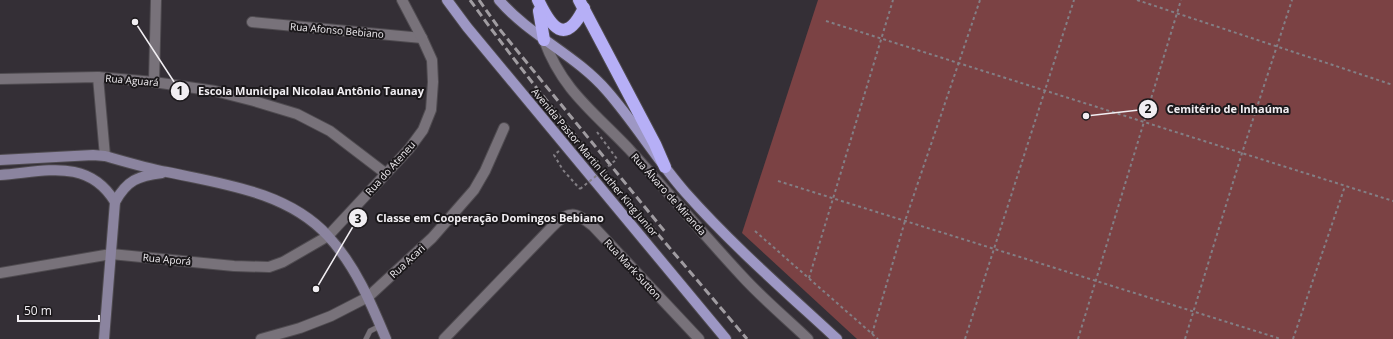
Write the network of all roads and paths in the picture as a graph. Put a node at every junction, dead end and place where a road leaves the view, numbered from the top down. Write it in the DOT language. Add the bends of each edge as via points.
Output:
graph roads {
  1 [pos="156,0"];
  2 [pos="402,0"];
  3 [pos="447,0"];
  4 [pos="499,0"];
  5 [pos="537,0"];
  6 [pos="893,0"];
  7 [pos="980,0"];
  8 [pos="1074,0"];
  9 [pos="1137,0"];
  10 [pos="1182,0"];
  11 [pos="1292,0"];
  12 [pos="581,4"];
  13 [pos="1177,13"];
  14 [pos="826,21"];
  15 [pos="252,22"];
  16 [pos="422,38"];
  17 [pos="881,39"];
  18 [pos="544,40"];
  19 [pos="1276,46"];
  20 [pos="960,63"];
  21 [pos="98,78"];
  22 [pos="0,79"];
  23 [pos="154,82"];
  24 [pos="1393,85"];
  25 [pos="1045,91"];
  26 [pos="1145,122"];
  27 [pos="504,128"];
  28 [pos="1242,153"];
  29 [pos="554,155"];
  30 [pos="105,156"];
  31 [pos="617,159"];
  32 [pos="0,160"];
  33 [pos="664,167"];
  34 [pos="167,172"];
  35 [pos="385,173"];
  36 [pos="0,175"];
  37 [pos="778,181"];
  38 [pos="1346,186"];
  39 [pos="833,198"];
  40 [pos="1393,201"];
  41 [pos="115,202"];
  42 [pos="905,221"];
  43 [pos="755,231"];
  44 [pos="328,236"];
  45 [pos="994,249"];
  46 [pos="111,254"];
  47 [pos="0,273"];
  48 [pos="809,278"];
  49 [pos="1096,281"];
  50 [pos="368,297"];
  51 [pos="1193,311"];
  52 [pos="380,326"];
  53 [pos="872,334"];
  54 [pos="104,339"];
  55 [pos="261,339"];
  56 [pos="366,339"];
  57 [pos="386,339"];
  58 [pos="444,339"];
  59 [pos="699,339"];
  60 [pos="726,339"];
  61 [pos="808,339"];
  62 [pos="837,339"];
  63 [pos="878,339"];
  64 [pos="965,339"];
  65 [pos="1078,339"];
  66 [pos="1185,339"];
  67 [pos="1281,339"];
  68 [pos="1293,339"];
  1 -- 23 [label="street"];
  2 -- 16 [label="street, Rua do Ateneu"];
  3 -- 60 [label="main road, Avenida Pastor Martin Luther King Junior"];
  4 -- 18 [label="main road"];
  5 -- 12 [label="highway" via="551,24 561,30 574,24"];
  5 -- 18 [label="highway"];
  6 -- 17 [label="path"];
  7 -- 20 [label="path"];
  8 -- 25 [label="path"];
  9 -- 13 [label="path"];
  10 -- 13 [label="path"];
  11 -- 19 [label="path"];
  12 -- 33 [label="highway" via="655,144"];
  13 -- 19 [label="path"];
  13 -- 26 [label="path"];
  14 -- 17 [label="path"];
  15 -- 16 [label="street, Rua Afonso Bebiano"];
  16 -- 35 [label="street, Rua do Ateneu" via="432,60 431,110 409,149"];
  17 -- 20 [label="path"];
  17 -- 39 [label="path"];
  18 -- 33 [label="main road" via="587,71 607,91"];
  18 -- 61 [label="street, Rua Álvaro de Miranda" via="555,67 567,85 628,148 743,277"];
  19 -- 24 [label="path"];
  19 -- 28 [label="path"];
  20 -- 25 [label="path"];
  20 -- 42 [label="path"];
  21 -- 22 [label="street, Rua Aguará"];
  21 -- 23 [label="street, Rua Aguará"];
  21 -- 30 [label="street"];
  23 -- 35 [label="street, Rua Aguará" via="254,100 297,114 330,131"];
  25 -- 26 [label="path"];
  25 -- 45 [label="path"];
  26 -- 28 [label="path"];
  26 -- 49 [label="path"];
  27 -- 50 [label="street, Rua Acari" via="474,190 432,238"];
  28 -- 38 [label="path"];
  28 -- 51 [label="path"];
  29 -- 31 [label="path, bridge" via="580,189"];
  30 -- 32 [label="main road"];
  30 -- 34 [label="main road"];
  33 -- 62 [label="main road" via="742,252"];
  34 -- 41 [label="main road" via="134,179"];
  34 -- 44 [label="main road" via="227,184 266,196 302,215"];
  35 -- 44 [label="street, Rua do Ateneu"];
  36 -- 41 [label="main road" via="63,170 80,172 102,184"];
  37 -- 39 [label="path"];
  38 -- 40 [label="path"];
  38 -- 68 [label="path"];
  39 -- 42 [label="path"];
  39 -- 48 [label="path"];
  41 -- 46 [label="main road"];
  42 -- 45 [label="path"];
  42 -- 53 [label="path"];
  43 -- 48 [label="path"];
  44 -- 46 [label="street, Rua Aporá" via="270,267 241,267"];
  44 -- 50 [label="main road"];
  45 -- 49 [label="path"];
  45 -- 64 [label="path"];
  46 -- 47 [label="street, Rua Aporá"];
  46 -- 54 [label="main road"];
  48 -- 53 [label="path"];
  49 -- 51 [label="path"];
  49 -- 65 [label="path"];
  50 -- 52 [label="main road"];
  50 -- 55 [label="street, Rua Acari" via="331,316"];
  51 -- 66 [label="path"];
  51 -- 67 [label="path"];
  52 -- 56 [label="lane" via="370,331"];
  52 -- 57 [label="main road"];
  53 -- 63 [label="path"];
  58 -- 59 [label="street, Rua Mark Sutton" via="550,228 569,214 579,215 593,226"];
}
